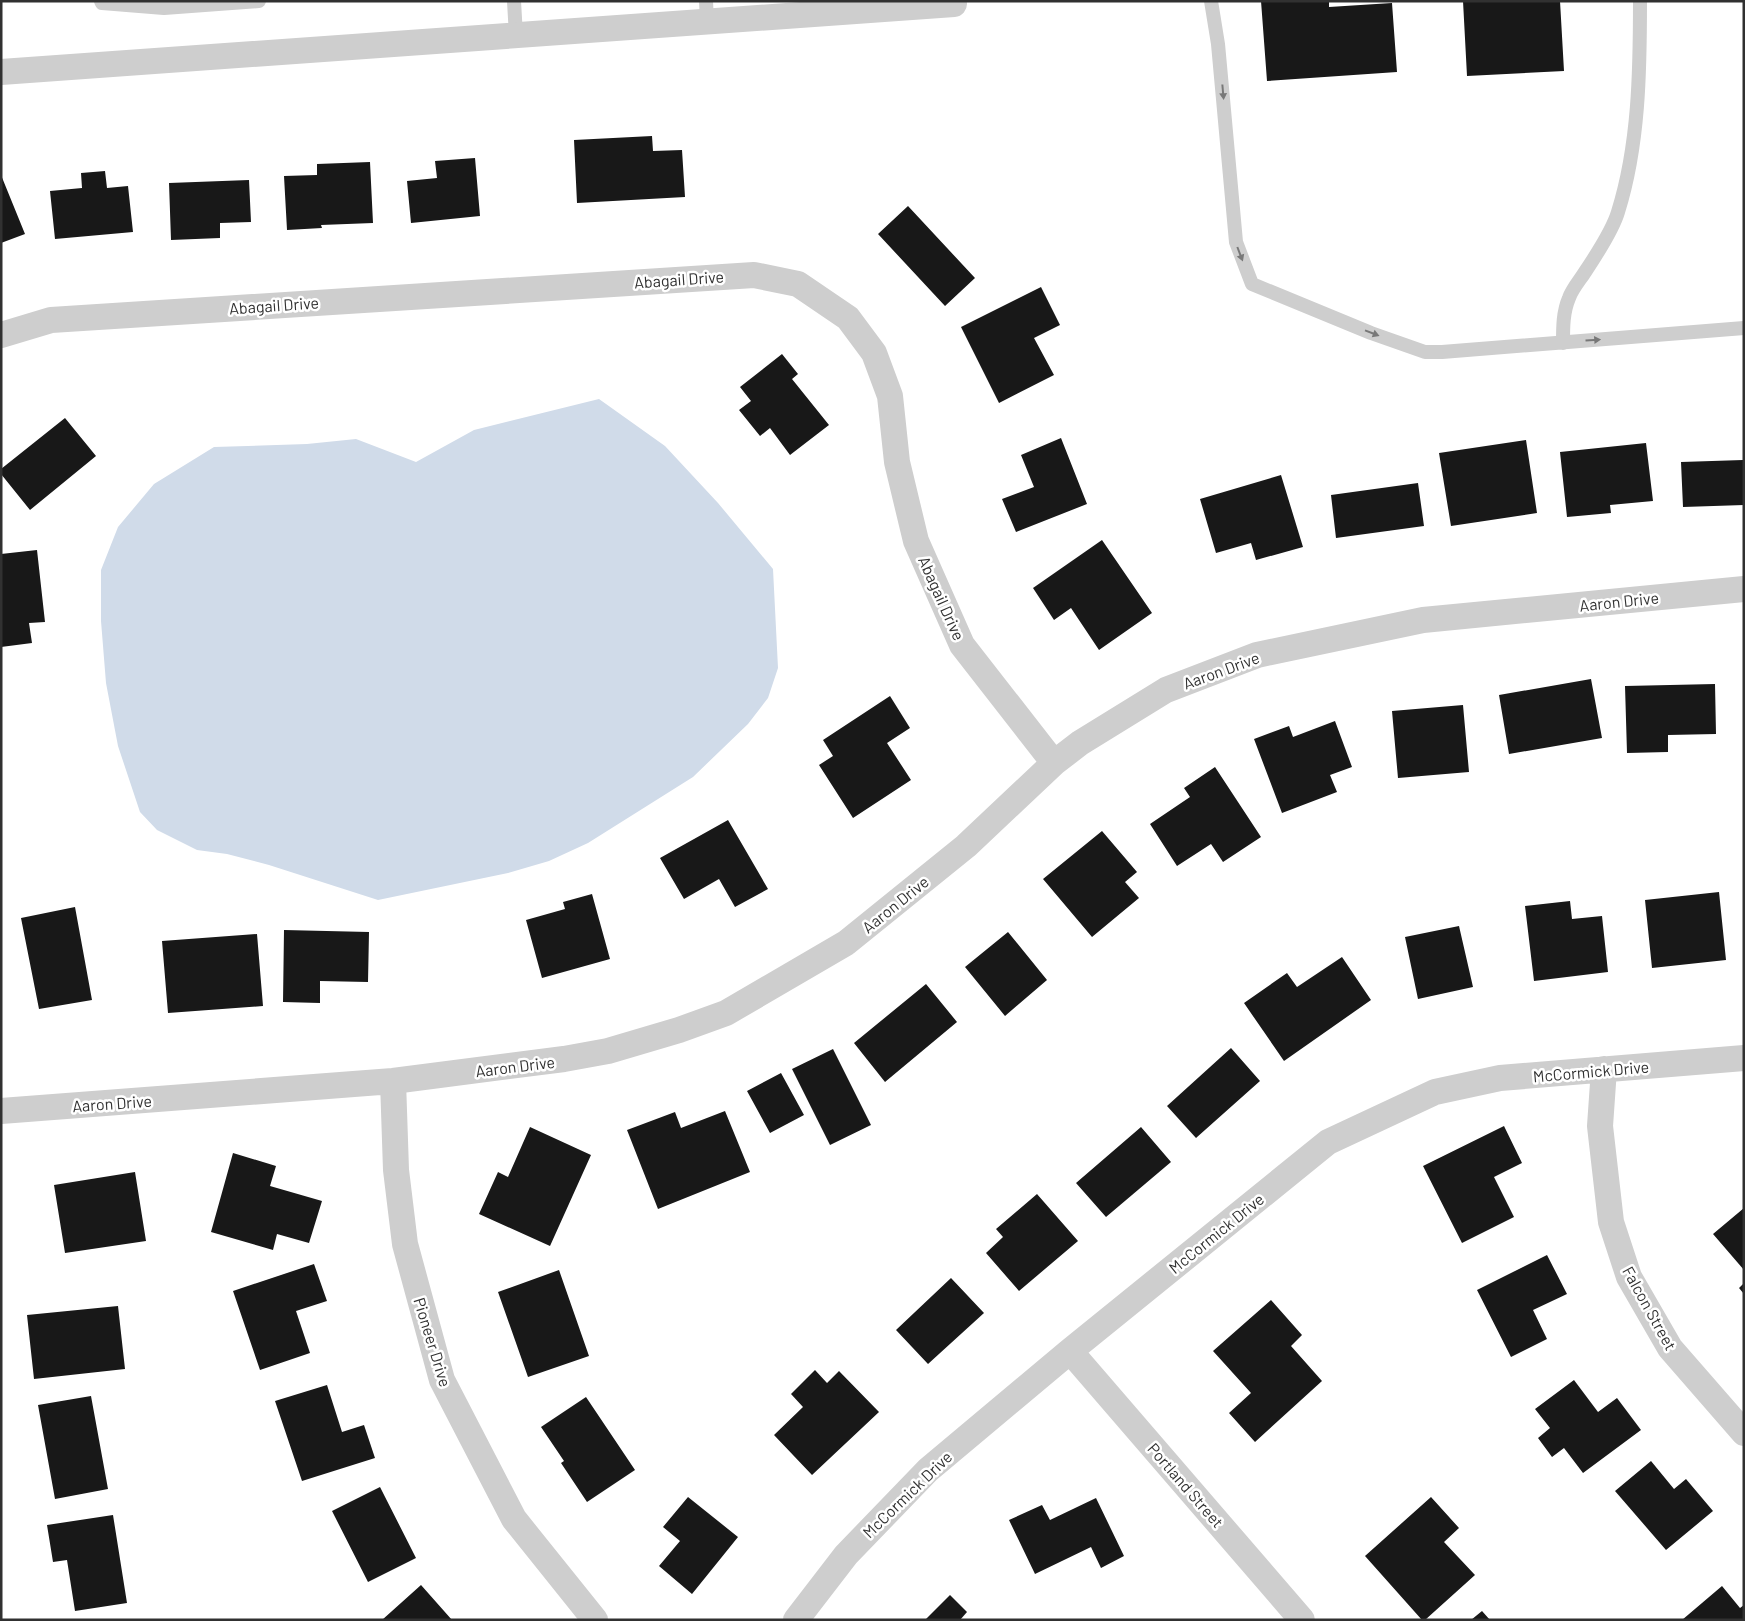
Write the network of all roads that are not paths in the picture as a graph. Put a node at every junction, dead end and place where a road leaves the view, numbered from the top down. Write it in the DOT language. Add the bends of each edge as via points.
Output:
graph roads {
  1 [pos="100,1"];
  2 [pos="258,1"];
  3 [pos="514,1"];
  4 [pos="1211,1"];
  5 [pos="1640,1"];
  6 [pos="954,4"];
  7 [pos="706,12"];
  8 [pos="516,36"];
  9 [pos="1,72"];
  10 [pos="1744,328"];
  11 [pos="1,335"];
  12 [pos="1563,342"];
  13 [pos="1744,589"];
  14 [pos="1054,763"];
  15 [pos="1744,1058"];
  16 [pos="1604,1069"];
  17 [pos="394,1081"];
  18 [pos="1,1111"];
  19 [pos="1070,1351"];
  20 [pos="1744,1433"];
  21 [pos="595,1620"];
  22 [pos="796,1620"];
  23 [pos="1302,1620"];
  1 -- 2 [label="lane" via="164,8"];
  3 -- 8 [label="lane"];
  4 -- 12 [label="lane, one-way" via="1218,44 1236,242 1252,284 1425,352"];
  5 -- 12 [label="lane" via="1640,63 1629,168 1618,214 1569,296 1564,312"];
  6 -- 7 [label="street"];
  7 -- 8 [label="street"];
  8 -- 9 [label="street"];
  12 -- 10 [label="lane, one-way"];
  11 -- 14 [label="street, Abagail Drive" via="51,320 754,274 798,284 848,318 874,353 890,396 897,462 916,541 962,645"];
  13 -- 14 [label="street, Aaron Drive" via="1423,620 1257,655 1166,690 1080,743"];
  14 -- 17 [label="street, Aaron Drive" via="966,846 846,943 726,1013 608,1051"];
  15 -- 16 [label="street, McCormick Drive"];
  16 -- 19 [label="street, McCormick Drive" via="1500,1078 1435,1092 1328,1142"];
  16 -- 20 [label="street, Falcon Street" via="1600,1126 1611,1222 1630,1277 1670,1348"];
  17 -- 18 [label="street, Aaron Drive"];
  17 -- 21 [label="street, Pioneer Drive" via="396,1170 405,1244 442,1380 514,1519"];
  19 -- 22 [label="street, McCormick Drive" via="928,1470 846,1555"];
  19 -- 23 [label="street, Portland Street"];
}
